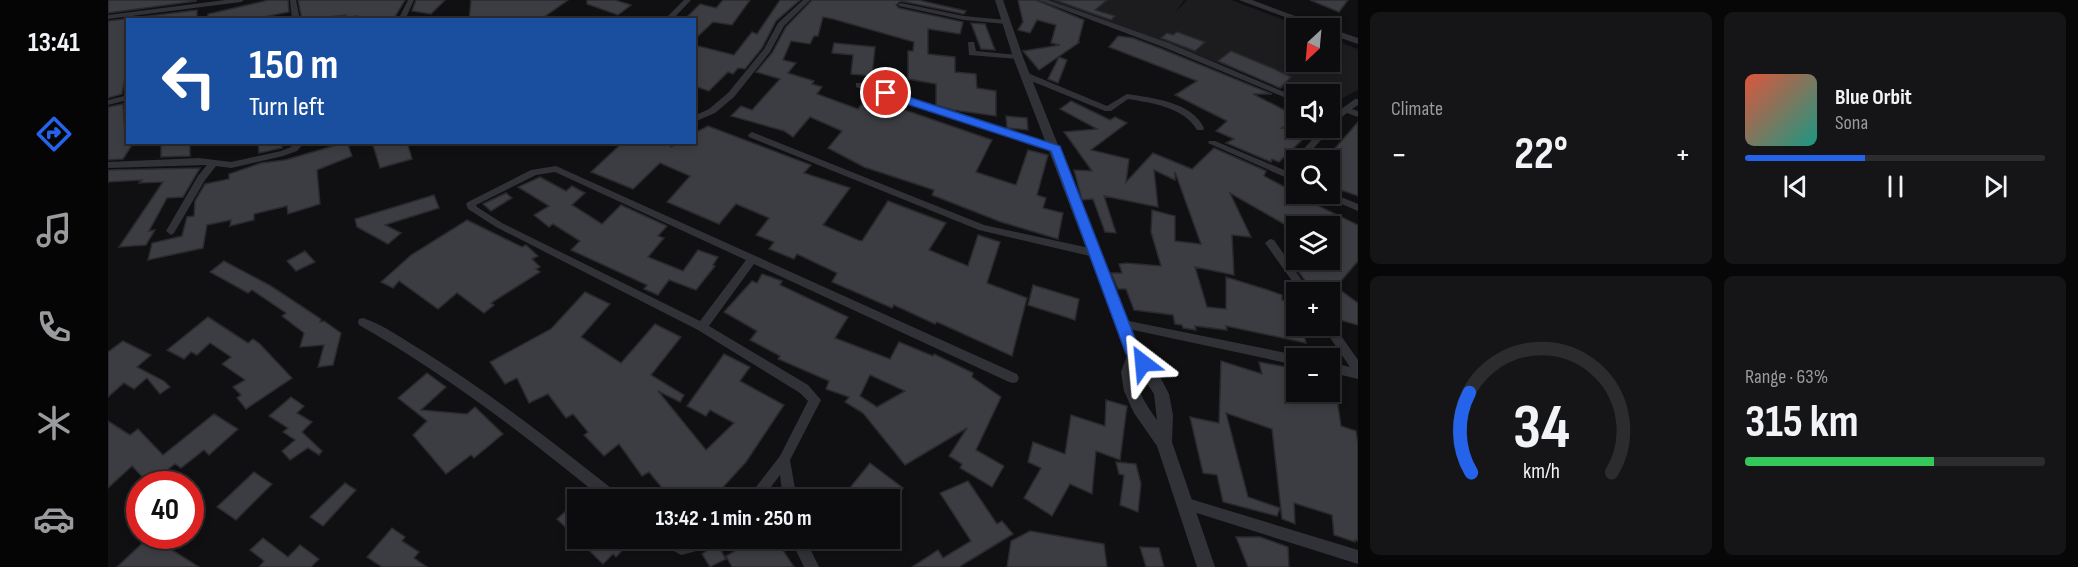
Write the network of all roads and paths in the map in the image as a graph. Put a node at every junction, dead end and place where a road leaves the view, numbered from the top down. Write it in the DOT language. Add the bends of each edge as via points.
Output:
graph roads {
  1 [pos="241,0"];
  2 [pos="293,0"];
  3 [pos="411,0"];
  4 [pos="688,0"];
  5 [pos="807,0"];
  6 [pos="999,0"];
  7 [pos="1041,0"];
  8 [pos="1243,0"];
  9 [pos="901,5"];
  10 [pos="108,17"];
  11 [pos="296,18"];
  12 [pos="402,18"];
  13 [pos="670,18"];
  14 [pos="1294,18"];
  15 [pos="1006,22"];
  16 [pos="1340,35"];
  17 [pos="1358,41"];
  18 [pos="971,44"];
  19 [pos="1018,57"];
  20 [pos="1027,76"];
  21 [pos="859,85"];
  22 [pos="1286,96"];
  23 [pos="126,98"];
  24 [pos="1358,100"];
  25 [pos="108,103"];
  26 [pos="1346,110"];
  27 [pos="1340,113"];
  28 [pos="1358,114"];
  29 [pos="696,119"];
  30 [pos="1200,128"];
  31 [pos="752,135"];
  32 [pos="1318,138"];
  33 [pos="1212,143"];
  34 [pos="299,144"];
  35 [pos="1056,149"];
  36 [pos="1307,150"];
  37 [pos="213,164"];
  38 [pos="108,165"];
  39 [pos="1285,174"];
  40 [pos="1340,200"];
  41 [pos="1358,208"];
  42 [pos="171,231"];
  43 [pos="1270,243"];
  44 [pos="1094,253"];
  45 [pos="752,260"];
  46 [pos="1298,282"];
  47 [pos="363,321"];
  48 [pos="1124,324"];
  49 [pos="702,327"];
  50 [pos="1335,336"];
  51 [pos="1134,354"];
  52 [pos="1286,358"];
  53 [pos="1340,369"];
  54 [pos="1358,371"];
  55 [pos="1013,378"];
  56 [pos="1164,442"];
  57 [pos="783,460"];
  58 [pos="601,489"];
  59 [pos="761,489"];
  60 [pos="788,489"];
  61 [pos="1184,503"];
  62 [pos="803,549"];
  63 [pos="1358,556"];
  64 [pos="812,567"];
  65 [pos="1206,567"];
  1 -- 10 [label="street"];
  2 -- 11 [label="street"];
  3 -- 12 [label="street"];
  4 -- 13 [label="street"];
  5 -- 29 [label="street" via="781,25 767,50 731,95"];
  6 -- 15 [label="street"];
  7 -- 22 [label="street" via="1166,45"];
  8 -- 14 [label="street"];
  9 -- 15 [label="street"];
  15 -- 19 [label="street"];
  16 -- 17 [label="street"];
  18 -- 19 [label="street" via="972,53"];
  19 -- 20 [label="street"];
  20 -- 30 [label="street" via="1108,109 1127,96 1182,110 1196,118"];
  20 -- 35 [label="street"];
  21 -- 35 [label="street"];
  23 -- 25 [label="street"];
  24 -- 26 [label="street"];
  26 -- 27 [label="street"];
  26 -- 28 [label="street"];
  31 -- 44 [label="street" via="982,228"];
  32 -- 36 [label="street"];
  33 -- 39 [label="street"];
  34 -- 37 [label="street" via="283,153 231,165"];
  35 -- 44 [label="street"];
  37 -- 38 [label="street" via="199,161"];
  37 -- 42 [label="street"];
  40 -- 41 [label="street"];
  43 -- 46 [label="street"];
  44 -- 48 [label="street"];
  45 -- 49 [label="street"];
  45 -- 49 [label="street" via="556,169 534,172 471,204 499,225"];
  45 -- 55 [label="street"];
  47 -- 58 [label="street" via="405,344 516,422"];
  48 -- 51 [label="street"];
  48 -- 52 [label="street"];
  49 -- 57 [label="street" via="804,389 815,400"];
  50 -- 54 [label="street"];
  51 -- 56 [label="street" via="1151,372 1167,409"];
  51 -- 56 [label="street" via="1128,372 1132,391 1139,408"];
  53 -- 54 [label="street"];
  56 -- 61 [label="street"];
  57 -- 59 [label="street"];
  57 -- 60 [label="street"];
  61 -- 63 [label="street"];
  61 -- 65 [label="street"];
  62 -- 64 [label="street"];
}
